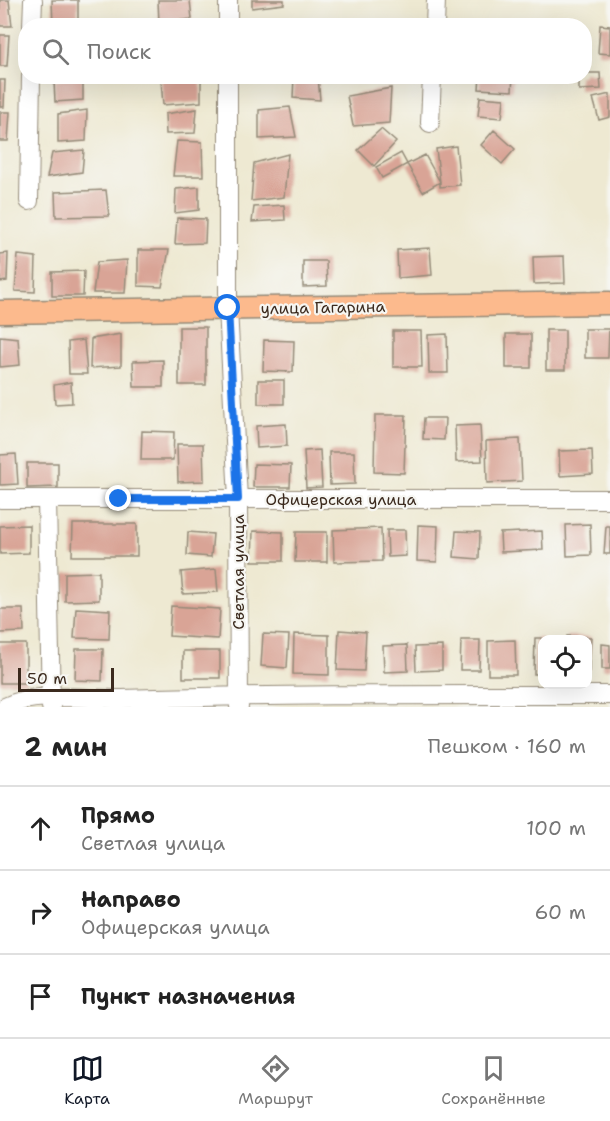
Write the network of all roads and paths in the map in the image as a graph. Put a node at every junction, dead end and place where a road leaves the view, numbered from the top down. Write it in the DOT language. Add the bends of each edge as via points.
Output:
graph roads {
  1 [pos="33,0"];
  2 [pos="228,0"];
  3 [pos="436,0"];
  4 [pos="32,18"];
  5 [pos="228,18"];
  6 [pos="435,18"];
  7 [pos="31,84"];
  8 [pos="228,84"];
  9 [pos="432,84"];
  10 [pos="430,123"];
  11 [pos="29,201"];
  12 [pos="610,303"];
  13 [pos="228,308"];
  14 [pos="0,312"];
  15 [pos="0,499"];
  16 [pos="47,499"];
  17 [pos="238,499"];
  18 [pos="610,499"];
  19 [pos="610,695"];
  20 [pos="239,701"];
  21 [pos="51,702"];
  22 [pos="5,707"];
  1 -- 4 [label="street"];
  2 -- 5 [label="street"];
  3 -- 6 [label="street"];
  7 -- 11 [label="street"];
  8 -- 13 [label="street, Светлая улица"];
  9 -- 10 [label="street"];
  12 -- 13 [label="main road, улица Гагарина"];
  13 -- 14 [label="main road, улица Гагарина"];
  13 -- 17 [label="street, Светлая улица"];
  15 -- 16 [label="street, Офицерская улица"];
  16 -- 17 [label="street, Офицерская улица"];
  16 -- 21 [label="street"];
  17 -- 18 [label="street, Офицерская улица"];
  17 -- 20 [label="street, Светлая улица"];
  19 -- 20 [label="street"];
  20 -- 21 [label="street"];
  21 -- 22 [label="street"];
}
